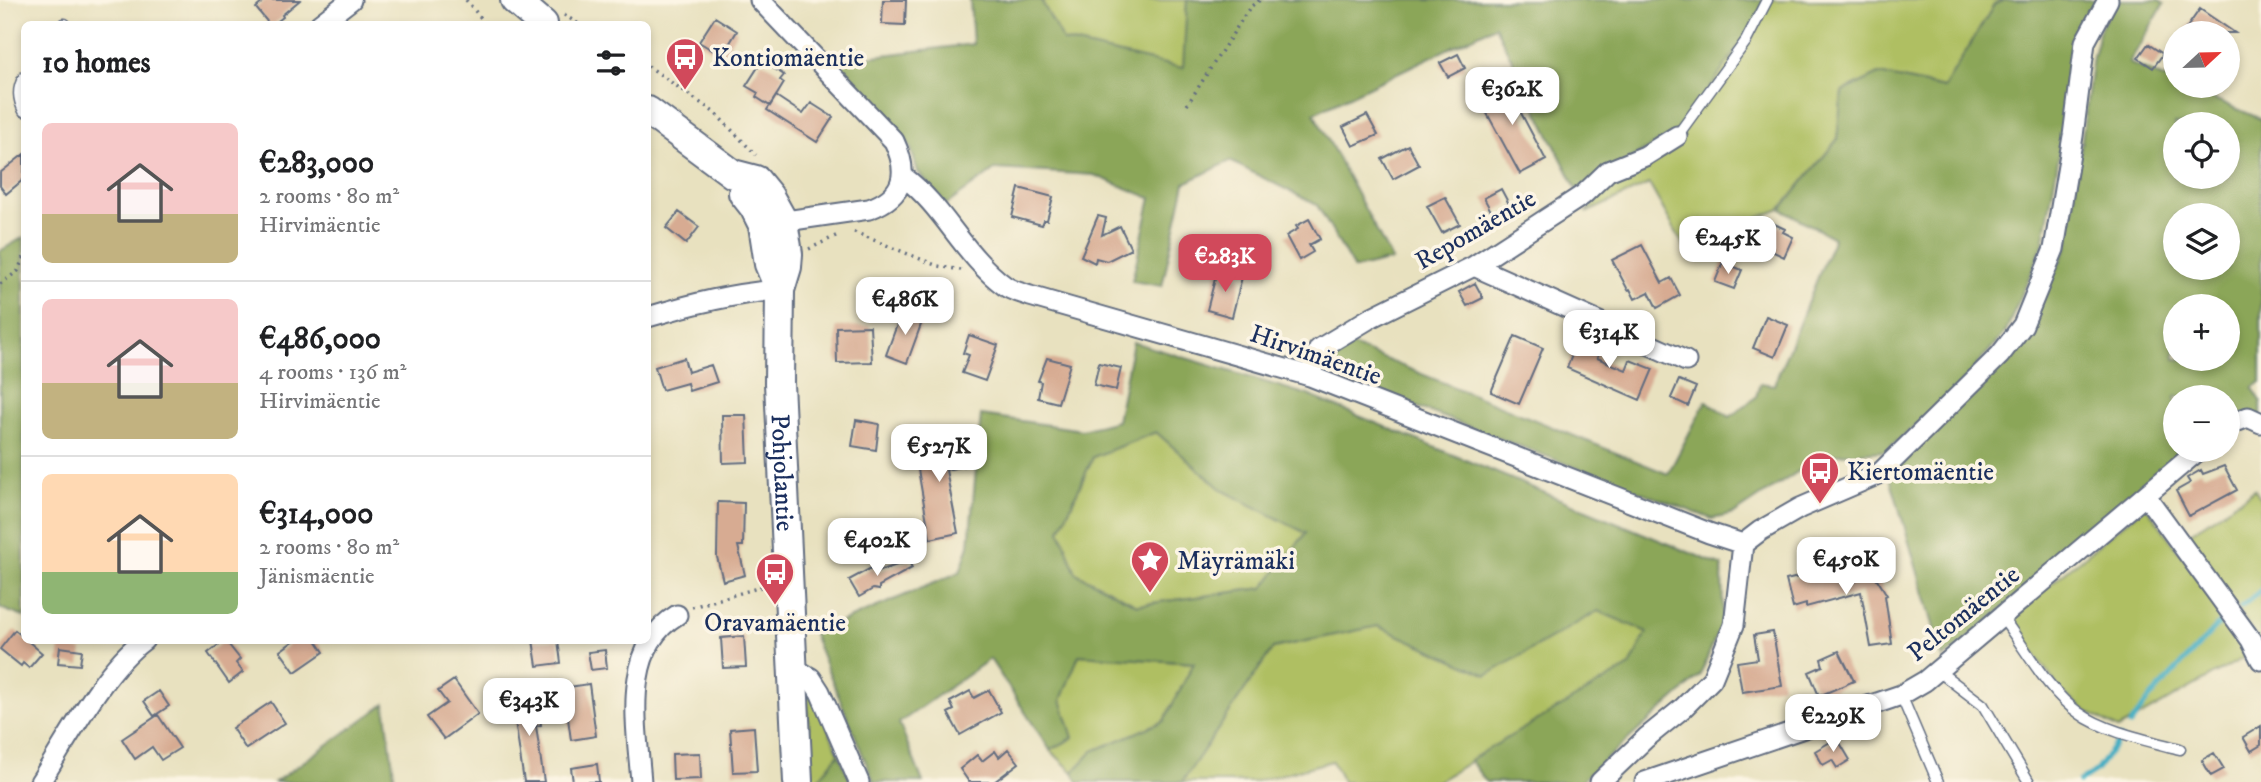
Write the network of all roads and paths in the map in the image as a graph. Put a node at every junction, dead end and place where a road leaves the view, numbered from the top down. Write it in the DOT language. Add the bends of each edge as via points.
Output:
graph roads {
  1 [pos="351,0"];
  2 [pos="466,0"];
  3 [pos="515,0"];
  4 [pos="760,0"];
  5 [pos="1260,0"];
  6 [pos="1767,0"];
  7 [pos="2108,0"];
  8 [pos="324,21"];
  9 [pos="484,21"];
  10 [pos="539,21"];
  11 [pos="651,68"];
  12 [pos="21,85"];
  13 [pos="21,104"];
  14 [pos="1187,105"];
  15 [pos="651,113"];
  16 [pos="1677,136"];
  17 [pos="758,158"];
  18 [pos="904,177"];
  19 [pos="773,223"];
  20 [pos="804,251"];
  21 [pos="21,264"];
  22 [pos="1474,266"];
  23 [pos="967,271"];
  24 [pos="0,284"];
  25 [pos="780,290"];
  26 [pos="651,316"];
  27 [pos="1686,361"];
  28 [pos="1310,376"];
  29 [pos="2240,420"];
  30 [pos="2261,423"];
  31 [pos="2185,462"];
  32 [pos="2146,496"];
  33 [pos="1742,544"];
  34 [pos="788,583"];
  35 [pos="677,615"];
  36 [pos="2001,616"];
  37 [pos="651,641"];
  38 [pos="139,644"];
  39 [pos="649,644"];
  40 [pos="2261,660"];
  41 [pos="792,667"];
  42 [pos="1937,670"];
  43 [pos="1901,695"];
  44 [pos="2180,749"];
  45 [pos="1606,781"];
  46 [pos="40,782"];
  47 [pos="641,782"];
  48 [pos="798,782"];
  49 [pos="859,782"];
  50 [pos="1645,782"];
  51 [pos="1938,782"];
  52 [pos="2029,782"];
  1 -- 8 [label="street"];
  2 -- 9 [label="path"];
  3 -- 10 [label="street"];
  4 -- 18 [label="street" via="894,141"];
  5 -- 14 [label="path" via="1250,7"];
  6 -- 16 [label="lane" via="1746,41"];
  7 -- 33 [label="street" via="2085,42 2054,249 2023,325 2000,355 1880,474 1800,509"];
  11 -- 17 [label="path" via="715,113"];
  12 -- 13 [label="lane"];
  15 -- 19 [label="street, Pohjolantie" via="733,174 743,193"];
  16 -- 22 [label="street, Repomäentie" via="1608,171 1583,195"];
  18 -- 19 [label="street" via="892,197 869,209"];
  18 -- 28 [label="street, Hirvimäentie" via="923,192 1006,287"];
  19 -- 25 [label="street, Pohjolantie" via="769,264"];
  20 -- 23 [label="path" via="846,231 855,232 938,266"];
  21 -- 24 [label="path"];
  22 -- 27 [label="street"];
  22 -- 28 [label="street, Repomäentie" via="1383,311 1320,349"];
  25 -- 26 [label="street" via="692,303"];
  25 -- 34 [label="street, Pohjolantie" via="779,383"];
  28 -- 33 [label="street, Hirvimäentie"];
  29 -- 30 [label="street" via="2248,417"];
  31 -- 32 [label="street, Peltomäentie"];
  32 -- 36 [label="street, Peltomäentie"];
  32 -- 40 [label="street"];
  33 -- 45 [label="street" via="1734,625 1712,679"];
  34 -- 35 [label="path" via="764,585"];
  34 -- 41 [label="street, Pohjolantie"];
  35 -- 37 [label="street" via="662,624"];
  36 -- 42 [label="street, Peltomäentie"];
  36 -- 44 [label="lane" via="2057,694 2080,714"];
  38 -- 46 [label="street" via="103,684"];
  39 -- 47 [label="street" via="636,684"];
  41 -- 48 [label="street, Pohjolantie"];
  41 -- 49 [label="street" via="811,678 820,692"];
  42 -- 43 [label="street, Peltomäentie"];
  42 -- 52 [label="lane" via="1983,705"];
  43 -- 50 [label="street, Peltomäentie"];
  43 -- 51 [label="lane"];
}
